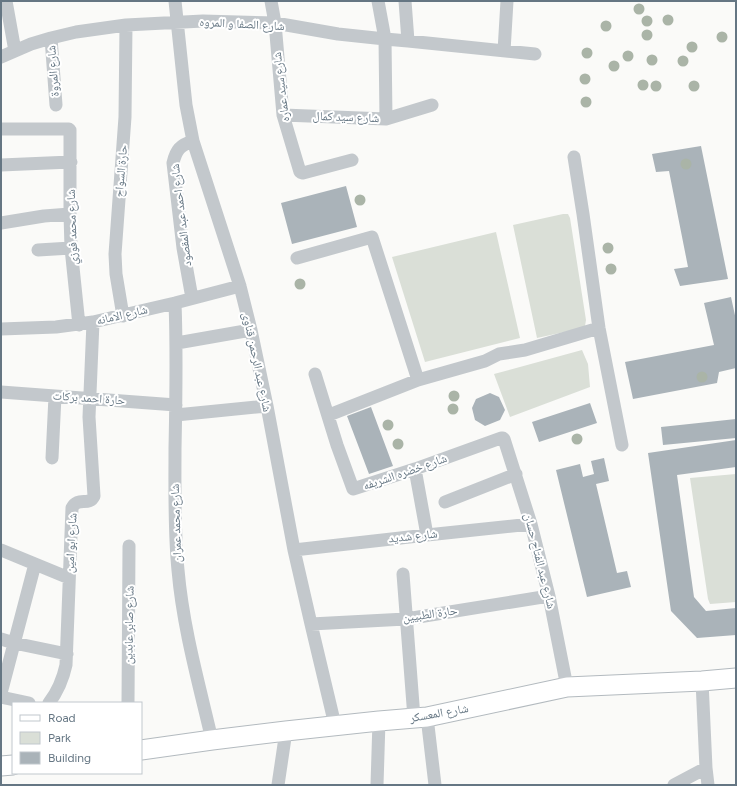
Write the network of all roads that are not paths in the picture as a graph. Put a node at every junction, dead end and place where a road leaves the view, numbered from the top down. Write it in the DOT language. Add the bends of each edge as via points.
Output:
graph roads {
  1 [pos="6,1"];
  2 [pos="175,1"];
  3 [pos="271,1"];
  4 [pos="378,1"];
  5 [pos="405,1"];
  6 [pos="506,1"];
  7 [pos="177,23"];
  8 [pos="275,23"];
  9 [pos="126,25"];
  10 [pos="51,38"];
  11 [pos="385,39"];
  12 [pos="408,40"];
  13 [pos="15,51"];
  14 [pos="504,51"];
  15 [pos="535,54"];
  16 [pos="1,57"];
  17 [pos="56,105"];
  18 [pos="432,105"];
  19 [pos="283,115"];
  20 [pos="386,119"];
  21 [pos="1,128"];
  22 [pos="193,141"];
  23 [pos="574,157"];
  24 [pos="352,160"];
  25 [pos="71,162"];
  26 [pos="1,165"];
  27 [pos="70,214"];
  28 [pos="1,223"];
  29 [pos="71,248"];
  30 [pos="38,250"];
  31 [pos="297,258"];
  32 [pos="240,286"];
  33 [pos="192,298"];
  34 [pos="176,303"];
  35 [pos="123,316"];
  36 [pos="93,322"];
  37 [pos="79,325"];
  38 [pos="599,328"];
  39 [pos="1,329"];
  40 [pos="251,330"];
  41 [pos="177,342"];
  42 [pos="315,374"];
  43 [pos="418,380"];
  44 [pos="1,392"];
  45 [pos="55,396"];
  46 [pos="90,398"];
  47 [pos="267,406"];
  48 [pos="176,410"];
  49 [pos="329,416"];
  50 [pos="503,438"];
  51 [pos="622,445"];
  52 [pos="52,458"];
  53 [pos="414,470"];
  54 [pos="516,474"];
  55 [pos="445,502"];
  56 [pos="531,524"];
  57 [pos="427,535"];
  58 [pos="129,546"];
  59 [pos="1,550"];
  60 [pos="294,550"];
  61 [pos="35,564"];
  62 [pos="403,574"];
  63 [pos="69,578"];
  64 [pos="550,596"];
  65 [pos="406,619"];
  66 [pos="310,624"];
  67 [pos="1,639"];
  68 [pos="14,643"];
  69 [pos="67,654"];
  70 [pos="736,678"];
  71 [pos="702,681"];
  72 [pos="566,687"];
  73 [pos="1,693"];
  74 [pos="1,697"];
  75 [pos="25,702"];
  76 [pos="50,702"];
  77 [pos="128,702"];
  78 [pos="421,717"];
  79 [pos="378,721"];
  80 [pos="335,725"];
  81 [pos="286,731"];
  82 [pos="212,740"];
  83 [pos="142,750"];
  84 [pos="12,765"];
  85 [pos="1,766"];
  86 [pos="706,768"];
  87 [pos="278,785"];
  88 [pos="377,785"];
  89 [pos="435,785"];
  90 [pos="674,785"];
  91 [pos="708,785"];
  1 -- 13 [label="street"];
  2 -- 7 [label="street, شارع عبد الرحمن قناوى"];
  3 -- 8 [label="street, شارع سيد عماره"];
  4 -- 11 [label="street"];
  5 -- 12 [label="street"];
  6 -- 14 [label="street"];
  7 -- 8 [label="street, شارع الصفا و المروه"];
  7 -- 9 [label="street, شارع الصفا و المروه"];
  7 -- 22 [label="street, شارع عبد الرحمن قناوى" via="186,105"];
  8 -- 11 [label="street, شارع الصفا و المروه"];
  8 -- 19 [label="street, شارع سيد عماره"];
  9 -- 10 [label="street, شارع الصفا و المروه"];
  9 -- 35 [label="street, حارة السواح" via="126,117 115,254"];
  10 -- 13 [label="street, شارع الصفا و المروه"];
  10 -- 17 [label="street, شارع المروة"];
  11 -- 12 [label="street, شارع الصفا و المروه"];
  11 -- 20 [label="street"];
  12 -- 14 [label="street, شارع الصفا و المروه"];
  13 -- 16 [label="street, شارع الصفا و المروه"];
  14 -- 15 [label="street, شارع الصفا و المروه"];
  18 -- 20 [label="street, شارع سيد كمال"];
  19 -- 20 [label="street, شارع سيد كمال"];
  19 -- 24 [label="street, شارع سيد عماره" via="300,172"];
  21 -- 25 [label="street, شارع محمد فوزي" via="69,128"];
  22 -- 32 [label="street, شارع عبد الرحمن قناوى"];
  22 -- 33 [label="street, شارع احمد عبد المقصود" via="179,148 174,155 173,163"];
  23 -- 38 [label="street"];
  25 -- 26 [label="street"];
  25 -- 27 [label="street, شارع محمد فوزي"];
  27 -- 28 [label="street"];
  27 -- 29 [label="street, شارع محمد فوزي"];
  29 -- 30 [label="street"];
  29 -- 37 [label="street, شارع محمد فوزي"];
  31 -- 43 [label="street" via="372,236"];
  32 -- 33 [label="street, شارع الامانه"];
  32 -- 40 [label="street, شارع عبد الرحمن قناوى"];
  33 -- 34 [label="street, شارع الامانه"];
  34 -- 35 [label="street, شارع الامانه"];
  34 -- 41 [label="street, شارع محمد عمران"];
  35 -- 36 [label="street, شارع الامانه"];
  36 -- 37 [label="street, شارع الامانه"];
  36 -- 46 [label="street, شارع ابو امين"];
  37 -- 39 [label="street, شارع الامانه"];
  38 -- 43 [label="street" via="525,350 499,354 485,361"];
  38 -- 51 [label="street"];
  40 -- 41 [label="street"];
  40 -- 47 [label="street, شارع عبد الرحمن قناوى"];
  41 -- 48 [label="street, شارع محمد عمران"];
  42 -- 49 [label="street, شارع خضره الشريفه"];
  43 -- 49 [label="street"];
  44 -- 45 [label="street, حارة احمد بركات"];
  45 -- 46 [label="street, حارة احمد بركات"];
  45 -- 52 [label="street"];
  46 -- 48 [label="street, حارة احمد بركات"];
  46 -- 63 [label="street, شارع ابو امين" via="94,496 92,500 76,503 72,508"];
  47 -- 48 [label="street, حارة احمد بركات"];
  47 -- 60 [label="street, شارع عبد الرحمن قناوى"];
  48 -- 82 [label="street, شارع محمد عمران" via="175,500 178,570 182,604"];
  49 -- 53 [label="street, شارع خضره الشريفه" via="353,489"];
  50 -- 53 [label="street, شارع خضره الشريفه"];
  50 -- 54 [label="street, شارع عبد الفتاح حسان"];
  53 -- 57 [label="street"];
  54 -- 55 [label="street"];
  54 -- 56 [label="street, شارع عبد الفتاح حسان"];
  56 -- 57 [label="street, شارع شديد"];
  56 -- 64 [label="street, شارع عبد الفتاح حسان"];
  57 -- 60 [label="street, شارع شديد"];
  58 -- 77 [label="street, شارع صابر عابدين"];
  59 -- 61 [label="street"];
  60 -- 66 [label="street, شارع عبد الرحمن قناوى"];
  61 -- 63 [label="street"];
  61 -- 68 [label="street"];
  62 -- 65 [label="street"];
  63 -- 69 [label="street, شارع ابو امين"];
  64 -- 65 [label="street, حارة الطبيين"];
  64 -- 72 [label="street, شارع عبد الفتاح حسان"];
  65 -- 66 [label="street, حارة الطبيين"];
  65 -- 78 [label="street"];
  66 -- 80 [label="street, شارع عبد الرحمن قناوى"];
  67 -- 68 [label="street"];
  68 -- 69 [label="street"];
  68 -- 73 [label="street"];
  69 -- 76 [label="street, شارع ابو امين" via="63,676"];
  70 -- 71 [label="street, شارع المعسكر"];
  71 -- 72 [label="street, شارع المعسكر"];
  71 -- 86 [label="street"];
  72 -- 78 [label="street, شارع المعسكر"];
  74 -- 75 [label="street"];
  78 -- 79 [label="street, شارع المعسكر"];
  78 -- 89 [label="street"];
  79 -- 80 [label="street, شارع المعسكر"];
  79 -- 88 [label="street"];
  80 -- 81 [label="street, شارع المعسكر"];
  81 -- 82 [label="street, شارع المعسكر"];
  81 -- 87 [label="street"];
  82 -- 83 [label="street, شارع المعسكر"];
  84 -- 85 [label="street"];
  86 -- 90 [label="street"];
  86 -- 91 [label="street"];
}
